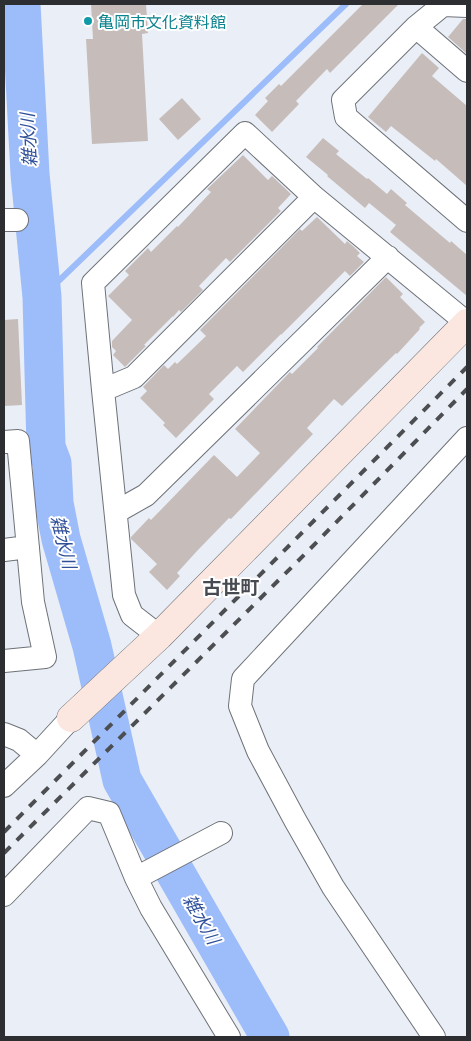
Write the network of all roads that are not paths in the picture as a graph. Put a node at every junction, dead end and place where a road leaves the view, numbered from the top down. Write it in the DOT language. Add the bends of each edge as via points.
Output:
graph roads {
  1 [pos="442,4"];
  2 [pos="467,6"];
  3 [pos="416,27"];
  4 [pos="467,72"];
  5 [pos="314,197"];
  6 [pos="467,221"];
  7 [pos="388,257"];
  8 [pos="467,323"];
  9 [pos="103,390"];
  10 [pos="467,438"];
  11 [pos="4,442"];
  12 [pos="116,512"];
  13 [pos="28,547"];
  14 [pos="4,550"];
  15 [pos="159,636"];
  16 [pos="4,661"];
  17 [pos="71,718"];
  18 [pos="4,734"];
  19 [pos="37,754"];
  20 [pos="4,786"];
  21 [pos="221,833"];
  22 [pos="136,878"];
  23 [pos="4,895"];
  24 [pos="228,1037"];
  25 [pos="434,1037"];
  1 -- 2 [label="street"];
  1 -- 3 [label="street"];
  3 -- 4 [label="street"];
  3 -- 6 [label="street" via="343,100 346,117"];
  5 -- 7 [label="street"];
  5 -- 9 [label="street" via="134,377"];
  5 -- 9 [label="street" via="245,133 93,283"];
  7 -- 8 [label="street"];
  7 -- 12 [label="street" via="146,495"];
  8 -- 15 [label="street"];
  9 -- 12 [label="street"];
  10 -- 25 [label="street" via="242,679 240,706 258,751 333,886"];
  11 -- 13 [label="street" via="18,441"];
  12 -- 15 [label="street" via="124,594 132,615"];
  13 -- 14 [label="street"];
  13 -- 16 [label="street" via="33,602 45,657"];
  15 -- 17 [label="street"];
  17 -- 19 [label="street"];
  18 -- 19 [label="street" via="19,740"];
  19 -- 20 [label="street"];
  21 -- 22 [label="street"];
  22 -- 23 [label="street" via="109,813 88,808"];
  22 -- 24 [label="street"];
}
